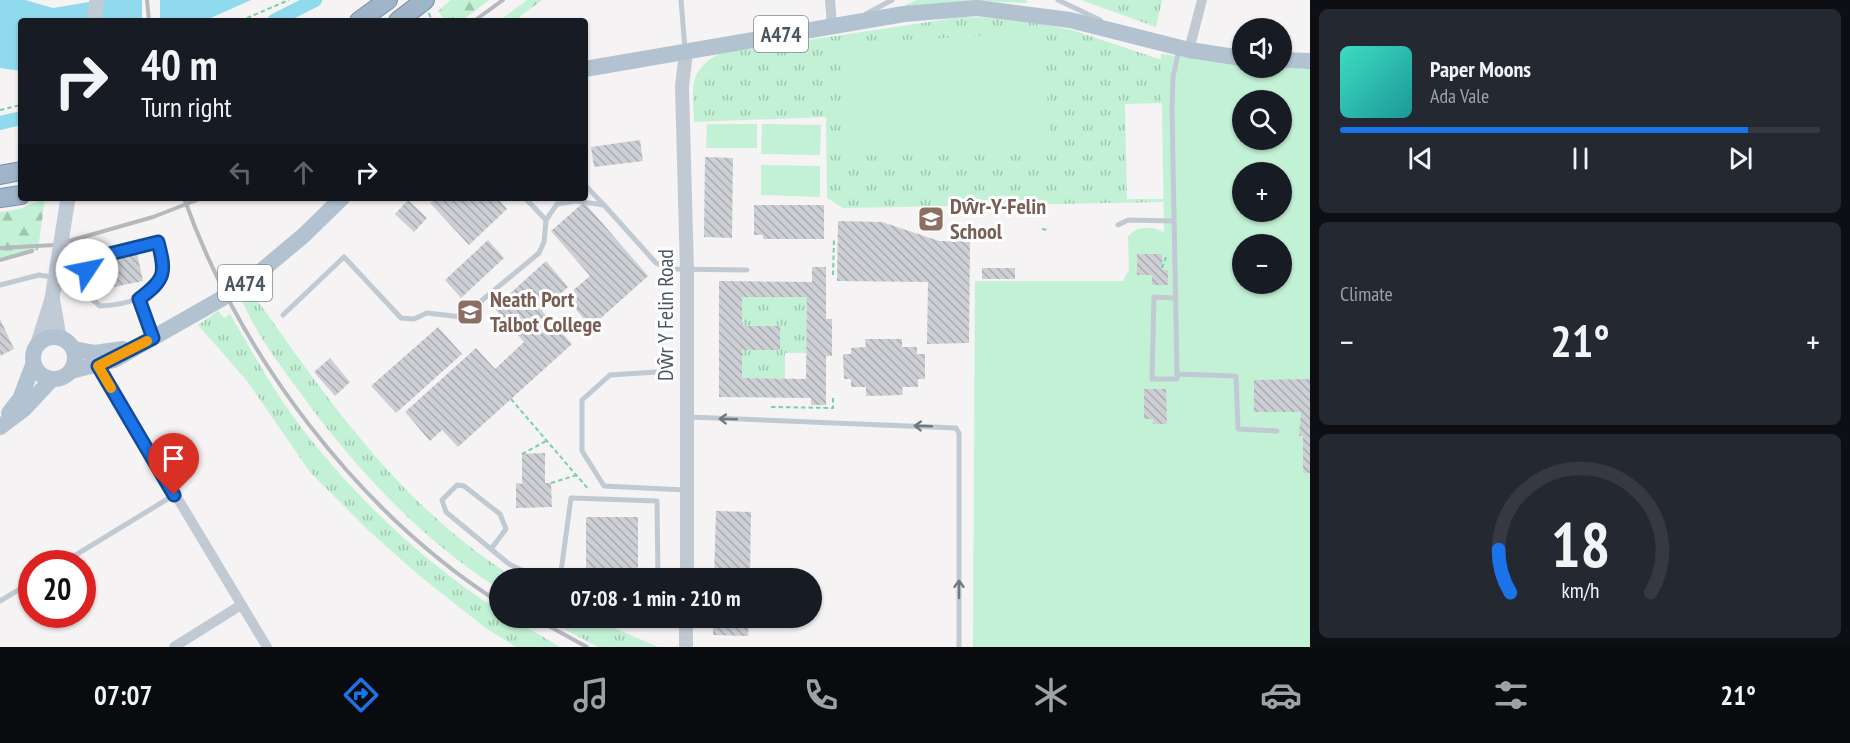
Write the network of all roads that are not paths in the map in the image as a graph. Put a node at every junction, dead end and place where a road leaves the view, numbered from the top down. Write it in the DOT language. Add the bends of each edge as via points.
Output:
graph roads {
  1 [pos="98,0"];
  2 [pos="388,0"];
  3 [pos="423,0"];
  4 [pos="681,0"];
  5 [pos="831,0"];
  6 [pos="892,0"];
  7 [pos="1058,0"];
  8 [pos="1202,0"];
  9 [pos="95,18"];
  10 [pos="363,18"];
  11 [pos="402,18"];
  12 [pos="852,23"];
  13 [pos="832,26"];
  14 [pos="1129,34"];
  15 [pos="1184,49"];
  16 [pos="686,52"];
  17 [pos="1232,56"];
  18 [pos="1292,60"];
  19 [pos="1310,61"];
  20 [pos="588,68"];
  21 [pos="18,172"];
  22 [pos="0,175"];
  23 [pos="588,188"];
  24 [pos="18,195"];
  25 [pos="0,198"];
  26 [pos="68,201"];
  27 [pos="339,201"];
  28 [pos="528,201"];
  29 [pos="604,205"];
  30 [pos="546,220"];
  31 [pos="1174,221"];
  32 [pos="1118,225"];
  33 [pos="747,270"];
  34 [pos="687,271"];
  35 [pos="89,284"];
  36 [pos="0,285"];
  37 [pos="1175,298"];
  38 [pos="52,299"];
  39 [pos="139,299"];
  40 [pos="283,315"];
  41 [pos="59,337"];
  42 [pos="153,338"];
  43 [pos="38,343"];
  44 [pos="133,347"];
  45 [pos="74,349"];
  46 [pos="33,365"];
  47 [pos="98,366"];
  48 [pos="71,371"];
  49 [pos="656,372"];
  50 [pos="1177,374"];
  51 [pos="52,379"];
  52 [pos="687,417"];
  53 [pos="0,427"];
  54 [pos="1277,430"];
  55 [pos="687,490"];
  56 [pos="174,495"];
  57 [pos="491,549"];
  58 [pos="84,550"];
  59 [pos="518,568"];
  60 [pos="562,568"];
  61 [pos="658,568"];
  62 [pos="687,568"];
  63 [pos="18,590"];
  64 [pos="0,601"];
  65 [pos="241,605"];
  66 [pos="686,628"];
  67 [pos="174,647"];
  68 [pos="267,647"];
  69 [pos="686,647"];
  70 [pos="959,647"];
  1 -- 9 [label="main road"];
  2 -- 10 [label="highway"];
  3 -- 11 [label="highway"];
  4 -- 16 [label="lane"];
  5 -- 13 [label="street"];
  6 -- 12 [label="lane"];
  7 -- 14 [label="lane"];
  8 -- 15 [label="street"];
  12 -- 13 [label="main road, A474"];
  12 -- 14 [label="main road, A474" via="904,14 977,9 1070,20"];
  13 -- 16 [label="main road, A474"];
  14 -- 15 [label="main road, A474"];
  15 -- 17 [label="main road, A474"];
  15 -- 31 [label="lane" via="1173,77"];
  16 -- 20 [label="main road, A474"];
  16 -- 34 [label="street, Dŵr Y Felin Road" via="682,87"];
  18 -- 19 [label="main road"];
  21 -- 22 [label="highway"];
  23 -- 29 [label="lane"];
  24 -- 25 [label="highway"];
  26 -- 38 [label="main road, bridge"];
  27 -- 42 [label="main road, A474" via="255,276"];
  28 -- 30 [label="lane"];
  29 -- 30 [label="lane" via="576,201 557,204"];
  29 -- 34 [label="lane" via="656,262"];
  30 -- 40 [label="lane" via="539,252 462,316 427,313 414,319 401,318 344,257"];
  31 -- 32 [label="lane" via="1128,220"];
  31 -- 37 [label="lane"];
  33 -- 34 [label="lane"];
  34 -- 52 [label="street, Dŵr Y Felin Road"];
  35 -- 36 [label="lane" via="39,274"];
  35 -- 39 [label="lane" via="92,299 100,306"];
  35 -- 39 [label="lane" via="86,265 90,260 158,242 163,274"];
  37 -- 50 [label="lane"];
  37 -- 50 [label="lane" via="1154,297 1152,379 1177,379"];
  38 -- 41 [label="main road"];
  38 -- 43 [label="main road"];
  39 -- 42 [label="lane"];
  41 -- 43 [label="main road" via="51,336"];
  41 -- 45 [label="main road"];
  42 -- 44 [label="main road, A474"];
  43 -- 46 [label="main road" via="32,353"];
  44 -- 45 [label="main road, A474" via="95,353"];
  44 -- 47 [label="main road, A474"];
  45 -- 48 [label="main road"];
  46 -- 51 [label="main road" via="40,375"];
  46 -- 53 [label="main road" via="20,399"];
  47 -- 48 [label="main road, A474"];
  47 -- 56 [label="street"];
  48 -- 51 [label="main road"];
  49 -- 55 [label="lane" via="610,375 582,400 582,451 604,486"];
  50 -- 54 [label="lane" via="1236,376 1238,429"];
  51 -- 53 [label="main road" via="24,409"];
  52 -- 55 [label="street, Dŵr Y Felin Road"];
  70 -- 52 [label="lane, one-way" via="956,428"];
  55 -- 62 [label="street, Dŵr Y Felin Road"];
  56 -- 58 [label="lane"];
  56 -- 65 [label="street"];
  57 -- 57 [label="lane" via="441,504 457,485 464,486 500,514 506,529"];
  57 -- 59 [label="lane"];
  60 -- 61 [label="lane" via="572,498 657,501"];
  63 -- 64 [label="lane"];
  65 -- 67 [label="street"];
  65 -- 68 [label="street"];
  66 -- 69 [label="street"];
}
